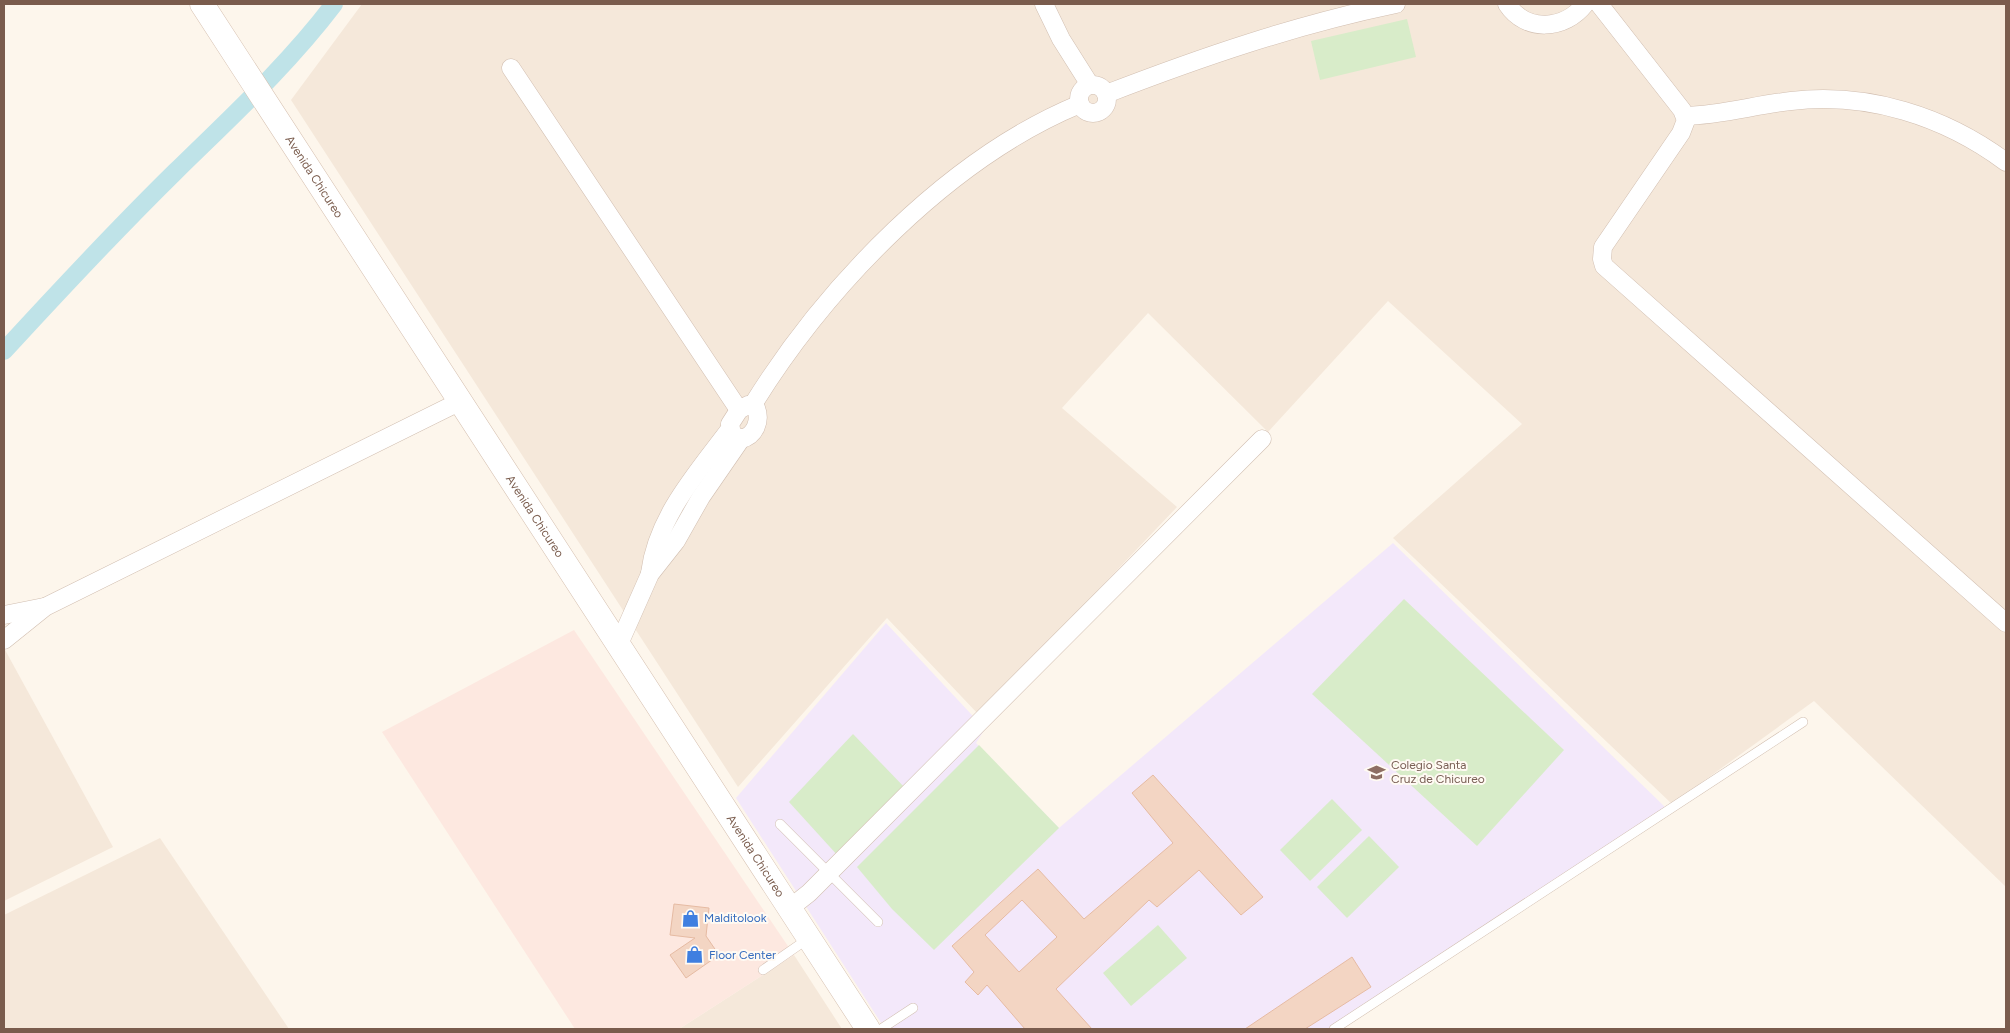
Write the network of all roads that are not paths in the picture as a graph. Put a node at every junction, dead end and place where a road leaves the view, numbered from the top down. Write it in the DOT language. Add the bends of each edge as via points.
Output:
graph roads {
  1 [pos="202,4"];
  2 [pos="1044,4"];
  3 [pos="1396,4"];
  4 [pos="1507,4"];
  5 [pos="1586,4"];
  6 [pos="1598,4"];
  7 [pos="511,68"];
  8 [pos="1090,85"];
  9 [pos="1106,94"];
  10 [pos="1080,104"];
  11 [pos="1685,116"];
  12 [pos="2006,162"];
  13 [pos="461,401"];
  14 [pos="746,408"];
  15 [pos="735,434"];
  16 [pos="1262,439"];
  17 [pos="45,607"];
  18 [pos="4,615"];
  19 [pos="2006,623"];
  20 [pos="4,640"];
  21 [pos="619,644"];
  22 [pos="1803,722"];
  23 [pos="780,824"];
  24 [pos="830,873"];
  25 [pos="790,908"];
  26 [pos="878,922"];
  27 [pos="810,938"];
  28 [pos="763,970"];
  29 [pos="913,1008"];
  30 [pos="868,1029"];
  31 [pos="881,1029"];
  32 [pos="1334,1029"];
  1 -- 13 [label="main road, Avenida Chicureo"];
  2 -- 8 [label="street" via="1061,39"];
  3 -- 9 [label="street" via="1298,26"];
  4 -- 5 [label="street" via="1521,18 1544,25 1568,20"];
  6 -- 11 [label="street"];
  7 -- 14 [label="street"];
  8 -- 9 [label="street" via="1100,86"];
  8 -- 10 [label="street" via="1080,95"];
  9 -- 10 [label="street" via="1106,104 1096,113 1086,111"];
  10 -- 14 [label="street" via="1000,146 915,213 865,260 818,313"];
  11 -- 12 [label="street" via="1717,115 1792,101 1855,101 1927,118 1972,139"];
  11 -- 19 [label="street" via="1681,133 1604,248 1604,266"];
  13 -- 17 [label="street"];
  13 -- 21 [label="main road, Avenida Chicureo"];
  14 -- 15 [label="street" via="732,420"];
  14 -- 15 [label="street" via="757,411 758,422 750,435"];
  15 -- 21 [label="street" via="676,541 650,574"];
  16 -- 24 [label="street"];
  17 -- 18 [label="street"];
  17 -- 20 [label="street"];
  21 -- 25 [label="main road, Avenida Chicureo"];
  22 -- 32 [label="lane"];
  23 -- 24 [label="lane"];
  24 -- 25 [label="street"];
  24 -- 26 [label="lane"];
  25 -- 27 [label="main road, Avenida Chicureo"];
  27 -- 28 [label="lane"];
  27 -- 30 [label="main road, Avenida Chicureo"];
  29 -- 31 [label="lane"];
}
